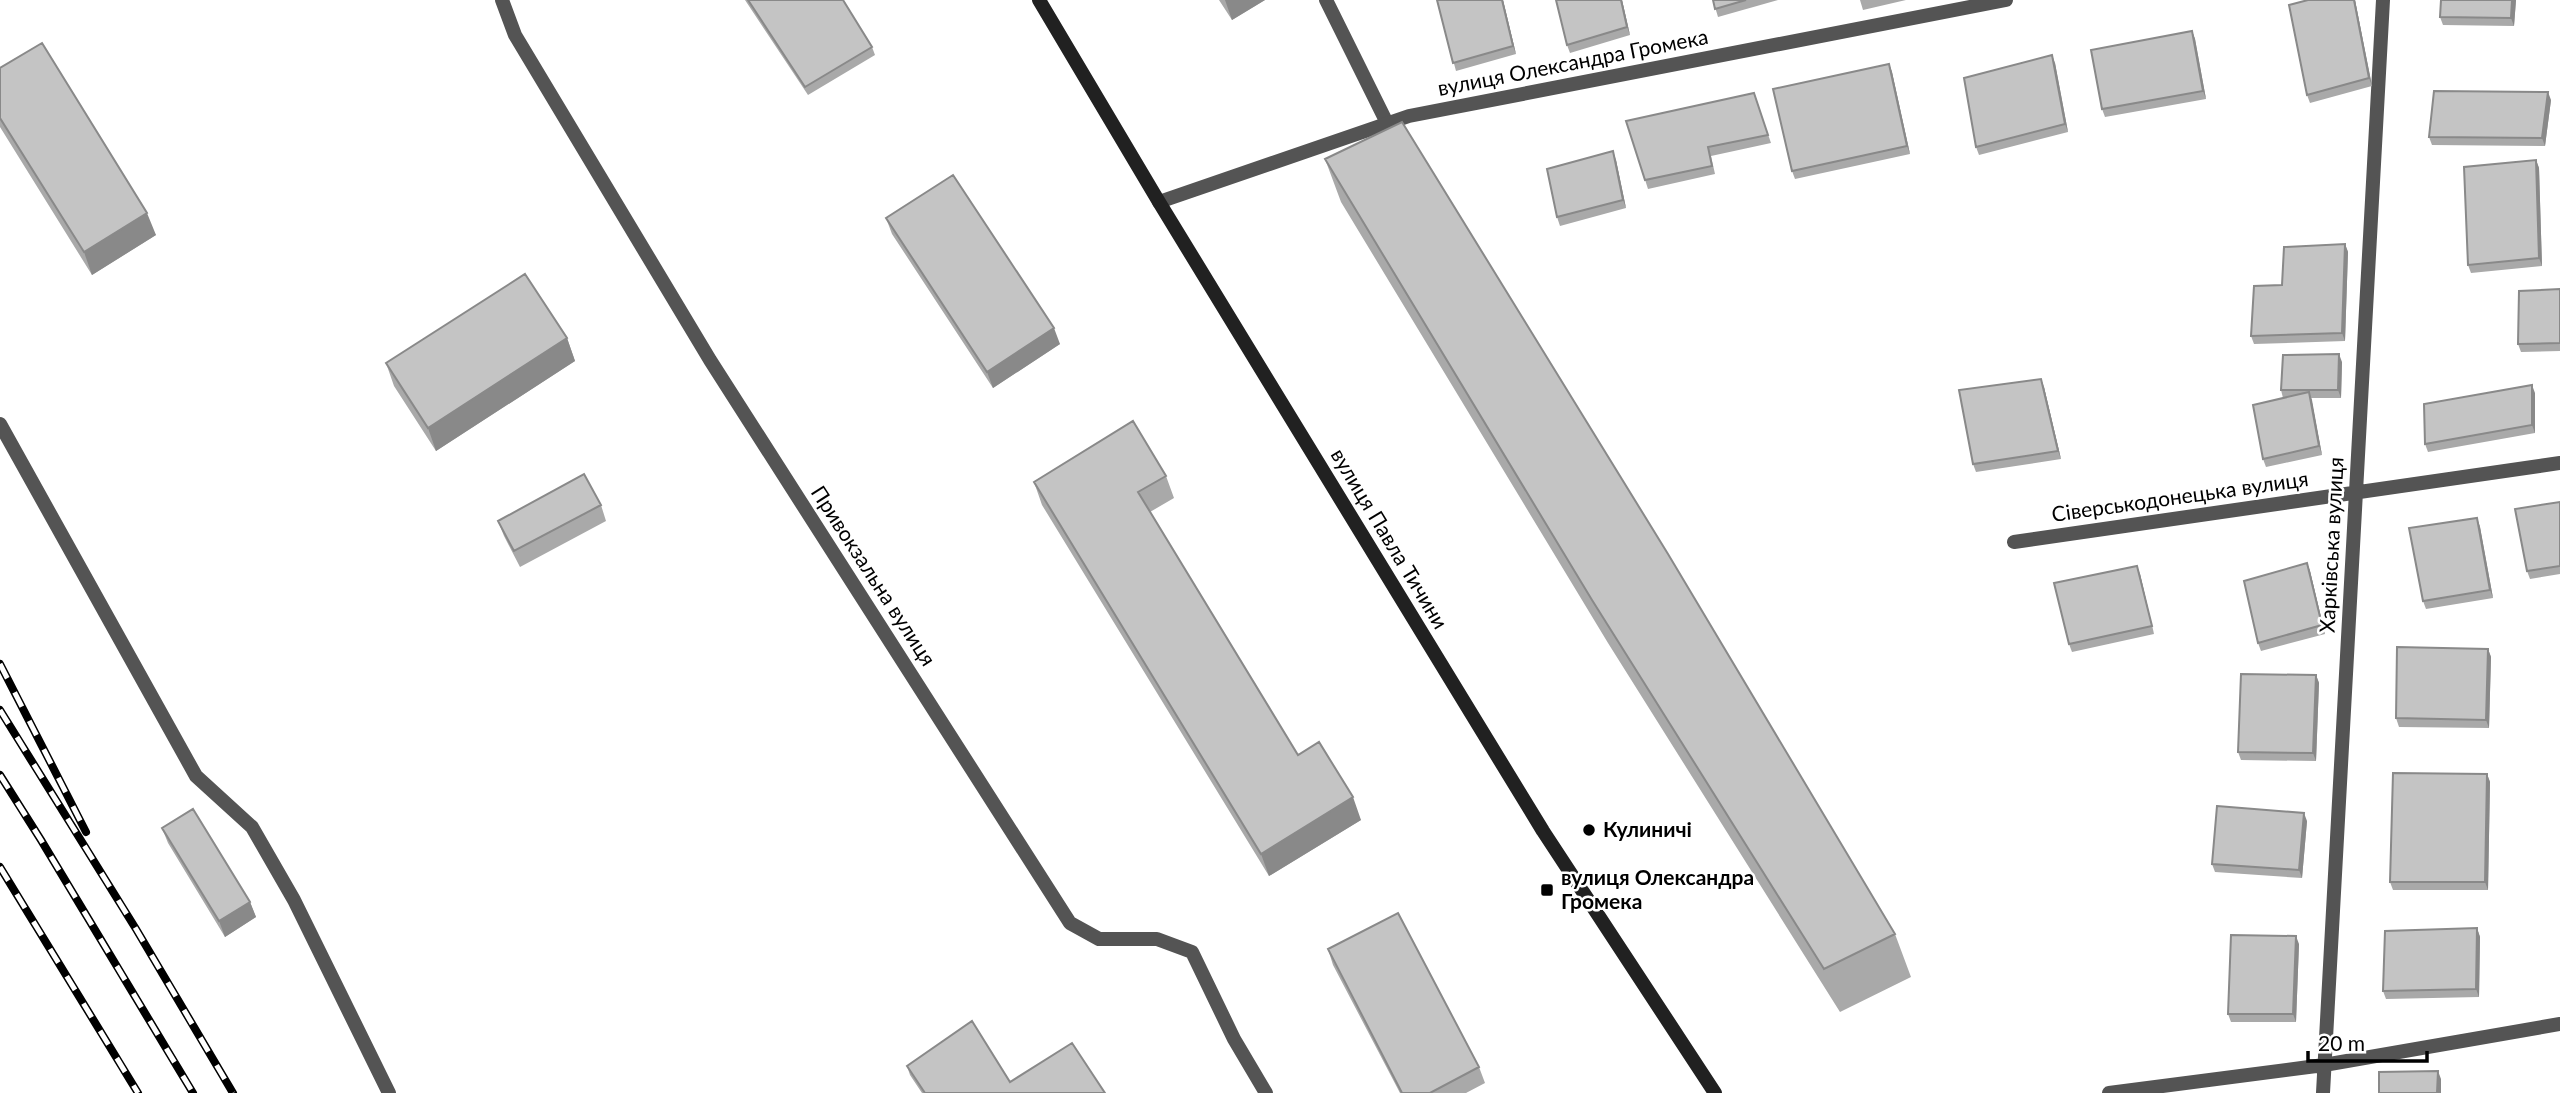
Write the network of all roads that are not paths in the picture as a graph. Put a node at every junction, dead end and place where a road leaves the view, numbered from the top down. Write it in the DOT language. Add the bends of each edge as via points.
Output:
graph roads {
  1 [pos="502,0"];
  2 [pos="1038,0"];
  3 [pos="1326,0"];
  4 [pos="2006,0"];
  5 [pos="2383,0"];
  6 [pos="1388,123"];
  7 [pos="1159,202"];
  8 [pos="0,424"];
  9 [pos="2560,463"];
  10 [pos="2356,493"];
  11 [pos="2014,542"];
  12 [pos="2560,1024"];
  13 [pos="2324,1065"];
  14 [pos="388,1093"];
  15 [pos="1266,1093"];
  16 [pos="1715,1093"];
  17 [pos="2109,1093"];
  18 [pos="2323,1093"];
  1 -- 15 [label="street, Привокзальна вулиця" via="515,35 710,360 1070,923 1099,939 1157,939 1192,952"];
  2 -- 7 [label="main road, вулиця Павла Тичини"];
  3 -- 6 [label="street"];
  4 -- 6 [label="street, вулиця Олександра Громека"];
  5 -- 10 [label="street, Харківська вулиця"];
  6 -- 7 [label="street, вулиця Олександра Громека"];
  7 -- 16 [label="main road, вулиця Павла Тичини" via="1543,831"];
  8 -- 14 [label="street" via="196,776 252,827 294,900"];
  9 -- 10 [label="street, Сіверськодонецька вулиця"];
  10 -- 11 [label="street, Сіверськодонецька вулиця"];
  10 -- 13 [label="street, Харківська вулиця"];
  12 -- 13 [label="street"];
  13 -- 17 [label="street"];
  13 -- 18 [label="street, Харківська вулиця"];
}
